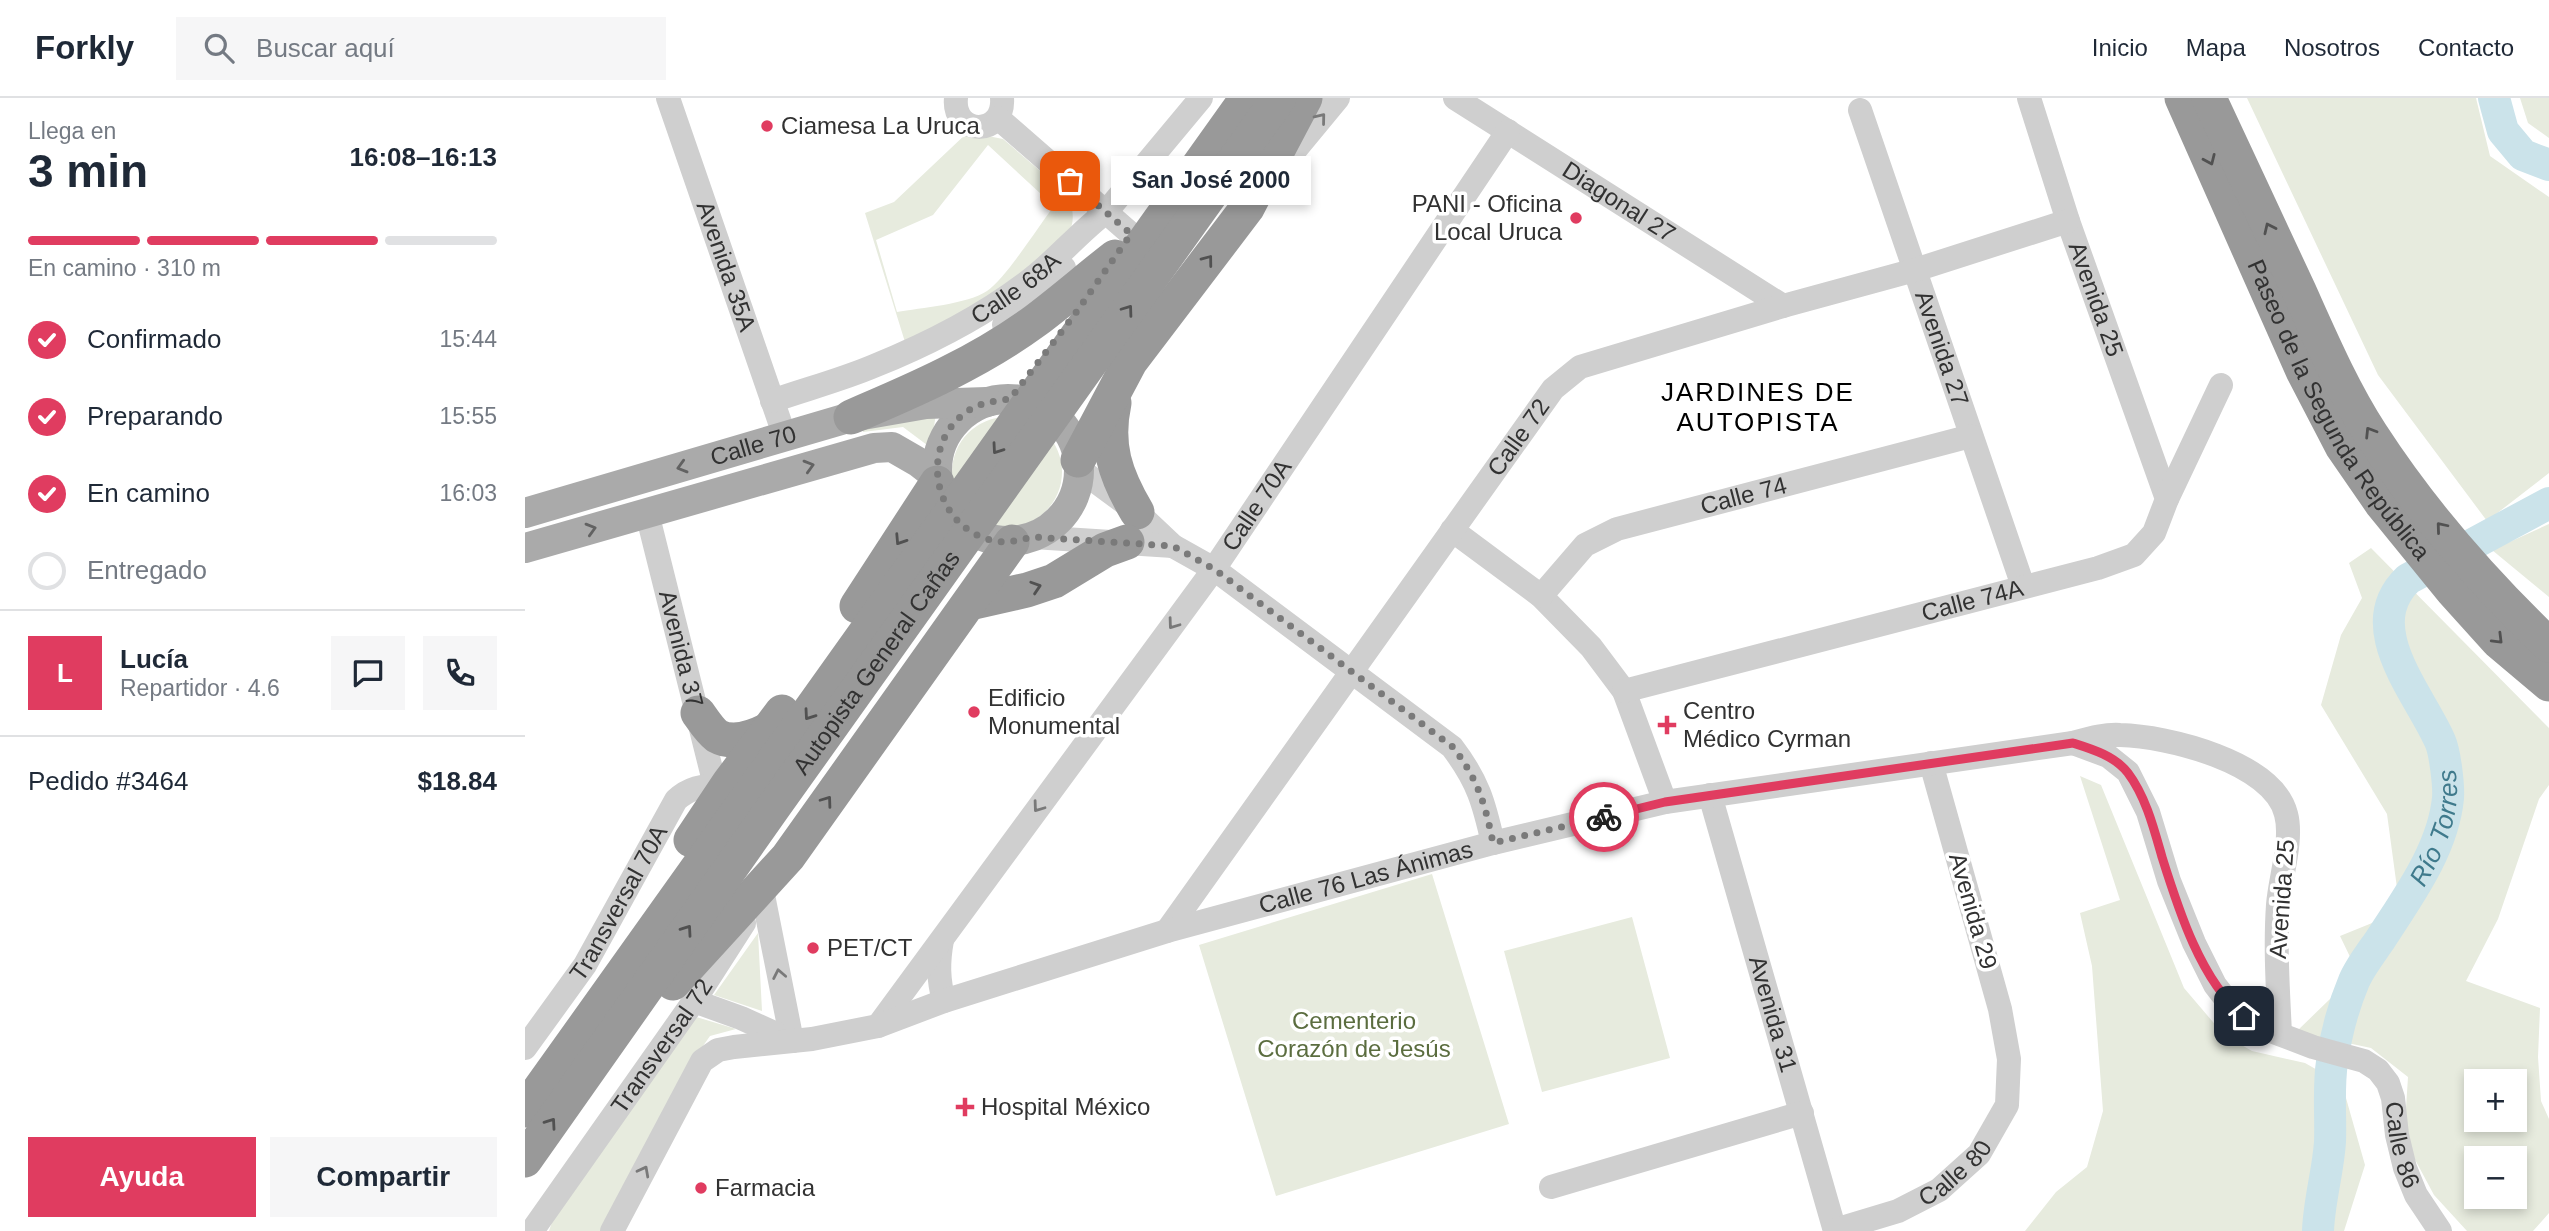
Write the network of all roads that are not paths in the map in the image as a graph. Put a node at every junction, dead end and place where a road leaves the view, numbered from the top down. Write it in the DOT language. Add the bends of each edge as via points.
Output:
graph roads {
  1 [pos="668,98"];
  2 [pos="955,98"];
  3 [pos="1201,98"];
  4 [pos="1237,98"];
  5 [pos="1247,98"];
  6 [pos="1279,98"];
  7 [pos="1305,98"];
  8 [pos="1338,98"];
  9 [pos="1455,98"];
  10 [pos="2029,98"];
  11 [pos="2182,98"];
  12 [pos="2209,98"];
  13 [pos="1000,108"];
  14 [pos="1860,110"];
  15 [pos="1508,131"];
  16 [pos="1218,161"];
  17 [pos="1247,208"];
  18 [pos="2069,221"];
  19 [pos="1117,234"];
  20 [pos="1915,271"];
  21 [pos="1783,306"];
  22 [pos="1075,314"];
  23 [pos="1123,376"];
  24 [pos="940,377"];
  25 [pos="2221,385"];
  26 [pos="999,400"];
  27 [pos="772,401"];
  28 [pos="851,417"];
  29 [pos="1971,436"];
  30 [pos="785,437"];
  31 [pos="1079,464"];
  32 [pos="937,479"];
  33 [pos="2395,496"];
  34 [pos="2167,499"];
  35 [pos="525,513"];
  36 [pos="646,513"];
  37 [pos="1132,527"];
  38 [pos="1452,530"];
  39 [pos="1023,540"];
  40 [pos="525,548"];
  41 [pos="1214,569"];
  42 [pos="2462,578"];
  43 [pos="873,583"];
  44 [pos="2023,586"];
  45 [pos="1541,596"];
  46 [pos="970,603"];
  47 [pos="950,631"];
  48 [pos="2549,645"];
  49 [pos="1350,671"];
  50 [pos="2549,684"];
  51 [pos="1624,691"];
  52 [pos="698,713"];
  53 [pos="768,730"];
  54 [pos="2073,743"];
  55 [pos="1931,764"];
  56 [pos="743,791"];
  57 [pos="1710,795"];
  58 [pos="1665,802"];
  59 [pos="2284,807"];
  60 [pos="1493,843"];
  61 [pos="787,857"];
  62 [pos="763,895"];
  63 [pos="1167,931"];
  64 [pos="943,936"];
  65 [pos="694,1000"];
  66 [pos="944,1001"];
  67 [pos="879,1026"];
  68 [pos="2280,1034"];
  69 [pos="792,1041"];
  70 [pos="525,1048"];
  71 [pos="2009,1059"];
  72 [pos="577,1086"];
  73 [pos="525,1096"];
  74 [pos="525,1110"];
  75 [pos="1802,1114"];
  76 [pos="525,1160"];
  77 [pos="1551,1187"];
  78 [pos="541,1228"];
  79 [pos="612,1231"];
  80 [pos="1835,1231"];
  81 [pos="2439,1231"];
  1 -- 27 [label="street, Avenida 35A"];
  2 -- 13 [label="street" via="965,124 979,128"];
  3 -- 19 [label="street, Calle 68A"];
  4 -- 19 [label="highway"];
  5 -- 16 [label="highway, Autopista General Cañas"];
  6 -- 16 [label="highway, Autopista General Cañas"];
  7 -- 17 [label="highway"];
  17 -- 8 [label="street, one-way"];
  9 -- 15 [label="street, Diagonal 27"];
  10 -- 18 [label="street, Avenida 25"];
  11 -- 33 [label="highway, Paseo de la Segunda República, one-way" via="2303,371 2342,446"];
  33 -- 12 [label="highway, Paseo de la Segunda República, one-way" via="2370,432 2337,374"];
  13 -- 19 [label="street"];
  14 -- 20 [label="street, Avenida 27"];
  15 -- 21 [label="street, Diagonal 27"];
  15 -- 41 [label="street, Calle 70A"];
  16 -- 56 [label="highway, Autopista General Cañas"];
  23 -- 17 [label="highway, one-way"];
  18 -- 20 [label="street, Calle 72"];
  18 -- 34 [label="street, Avenida 25"];
  19 -- 22 [label="highway"];
  19 -- 24 [label="highway" via="1035,321"];
  19 -- 24 [label="street" via="1089,241 1044,290"];
  19 -- 27 [label="street, Calle 68A" via="1087,226 1024,285 967,319 874,366"];
  20 -- 21 [label="street, Calle 72"];
  20 -- 29 [label="street, Avenida 27"];
  21 -- 38 [label="street, Calle 72" via="1580,367 1553,389"];
  22 -- 23 [label="highway" via="1077,329 1090,350"];
  22 -- 26 [label="highway"];
  23 -- 31 [label="highway"];
  23 -- 37 [label="highway" via="1110,421 1112,453"];
  24 -- 28 [label="highway"];
  25 -- 34 [label="street, Calle 74A"];
  26 -- 28 [label="main road, Calle 70" via="926,404"];
  26 -- 31 [label="main road" via="1027,402 1055,417 1074,444"];
  26 -- 32 [label="main road" via="965,412 949,430 939,452"];
  27 -- 30 [label="street, Avenida 35A"];
  28 -- 30 [label="main road, Calle 70"];
  29 -- 44 [label="street, Avenida 27"];
  29 -- 45 [label="street, Calle 74" via="1617,529 1585,545"];
  30 -- 35 [label="main road, Calle 70, one-way"];
  31 -- 37 [label="street"];
  31 -- 39 [label="main road" via="1076,491 1067,510 1052,527"];
  36 -- 32 [label="main road, Calle 70, one-way" via="874,448 892,447"];
  32 -- 39 [label="main road" via="944,503 972,533 991,540"];
  32 -- 43 [label="highway, one-way"];
  33 -- 42 [label="highway, Paseo de la Segunda República"];
  34 -- 44 [label="street, Calle 74A" via="2154,533 2134,555"];
  40 -- 36 [label="main road, Calle 70, one-way"];
  36 -- 52 [label="street, Avenida 37"];
  37 -- 39 [label="street"];
  37 -- 41 [label="street"];
  46 -- 37 [label="highway, one-way" via="1054,581 1105,550"];
  38 -- 45 [label="street"];
  38 -- 49 [label="street, Calle 72"];
  39 -- 46 [label="highway"];
  41 -- 49 [label="street"];
  41 -- 64 [label="street, Calle 70A, one-way"];
  42 -- 48 [label="highway, Paseo de la Segunda República" via="2514,611"];
  42 -- 50 [label="highway, Paseo de la Segunda República, one-way" via="2498,641"];
  43 -- 47 [label="highway" via="904,574 920,578 934,587 947,607"];
  43 -- 53 [label="highway"];
  44 -- 51 [label="street, Calle 74A"];
  45 -- 51 [label="street" via="1591,647"];
  46 -- 47 [label="highway"];
  61 -- 47 [label="highway, one-way"];
  49 -- 60 [label="street" via="1453,747 1484,800"];
  49 -- 63 [label="street, Calle 72"];
  51 -- 58 [label="street"];
  52 -- 53 [label="highway" via="717,736 730,740"];
  52 -- 56 [label="street, Avenida 37"];
  53 -- 56 [label="highway"];
  54 -- 55 [label="street, Calle 76 Las Ánimas"];
  54 -- 59 [label="street, Calle 76 Las Ánimas" via="2117,735 2180,743 2230,761 2263,782"];
  54 -- 68 [label="street" via="2108,756 2128,772 2148,812 2194,943 2215,985 2255,1026"];
  55 -- 57 [label="street, Calle 76 Las Ánimas"];
  55 -- 71 [label="street, Avenida 29" via="2000,1009"];
  56 -- 70 [label="street, Transversal 70A" via="696,787 676,800 585,965"];
  72 -- 56 [label="highway, Autopista General Cañas, one-way"];
  56 -- 73 [label="highway"];
  56 -- 74 [label="highway, Autopista General Cañas"];
  57 -- 58 [label="street, Calle 76 Las Ánimas"];
  57 -- 75 [label="street, Avenida 31"];
  58 -- 60 [label="street, Calle 76 Las Ánimas"];
  59 -- 68 [label="street, Avenida 25" via="2287,835 2277,957"];
  60 -- 63 [label="street, Calle 76 Las Ánimas"];
  61 -- 62 [label="street, Transversal 72"];
  61 -- 72 [label="highway"];
  62 -- 65 [label="street, Transversal 72"];
  69 -- 62 [label="street, one-way"];
  63 -- 66 [label="street, Calle 76 Las Ánimas"];
  64 -- 66 [label="street, Calle 70A" via="938,959"];
  64 -- 67 [label="street, Calle 70A"];
  65 -- 69 [label="street"];
  65 -- 78 [label="street, Transversal 72"];
  66 -- 67 [label="street, Calle 76 Las Ánimas"];
  67 -- 69 [label="street, Calle 76 Las Ánimas"];
  68 -- 81 [label="street, Calle 86" via="2364,1061 2378,1070 2388,1083 2405,1168"];
  79 -- 69 [label="street, Calle 76 Las Ánimas, one-way" via="702,1061 726,1048"];
  71 -- 80 [label="street, Calle 80" via="2007,1105 1979,1154 1938,1190 1898,1211"];
  76 -- 72 [label="highway, Autopista General Cañas, one-way"];
  75 -- 77 [label="street"];
  75 -- 80 [label="street, Avenida 31"];
}
